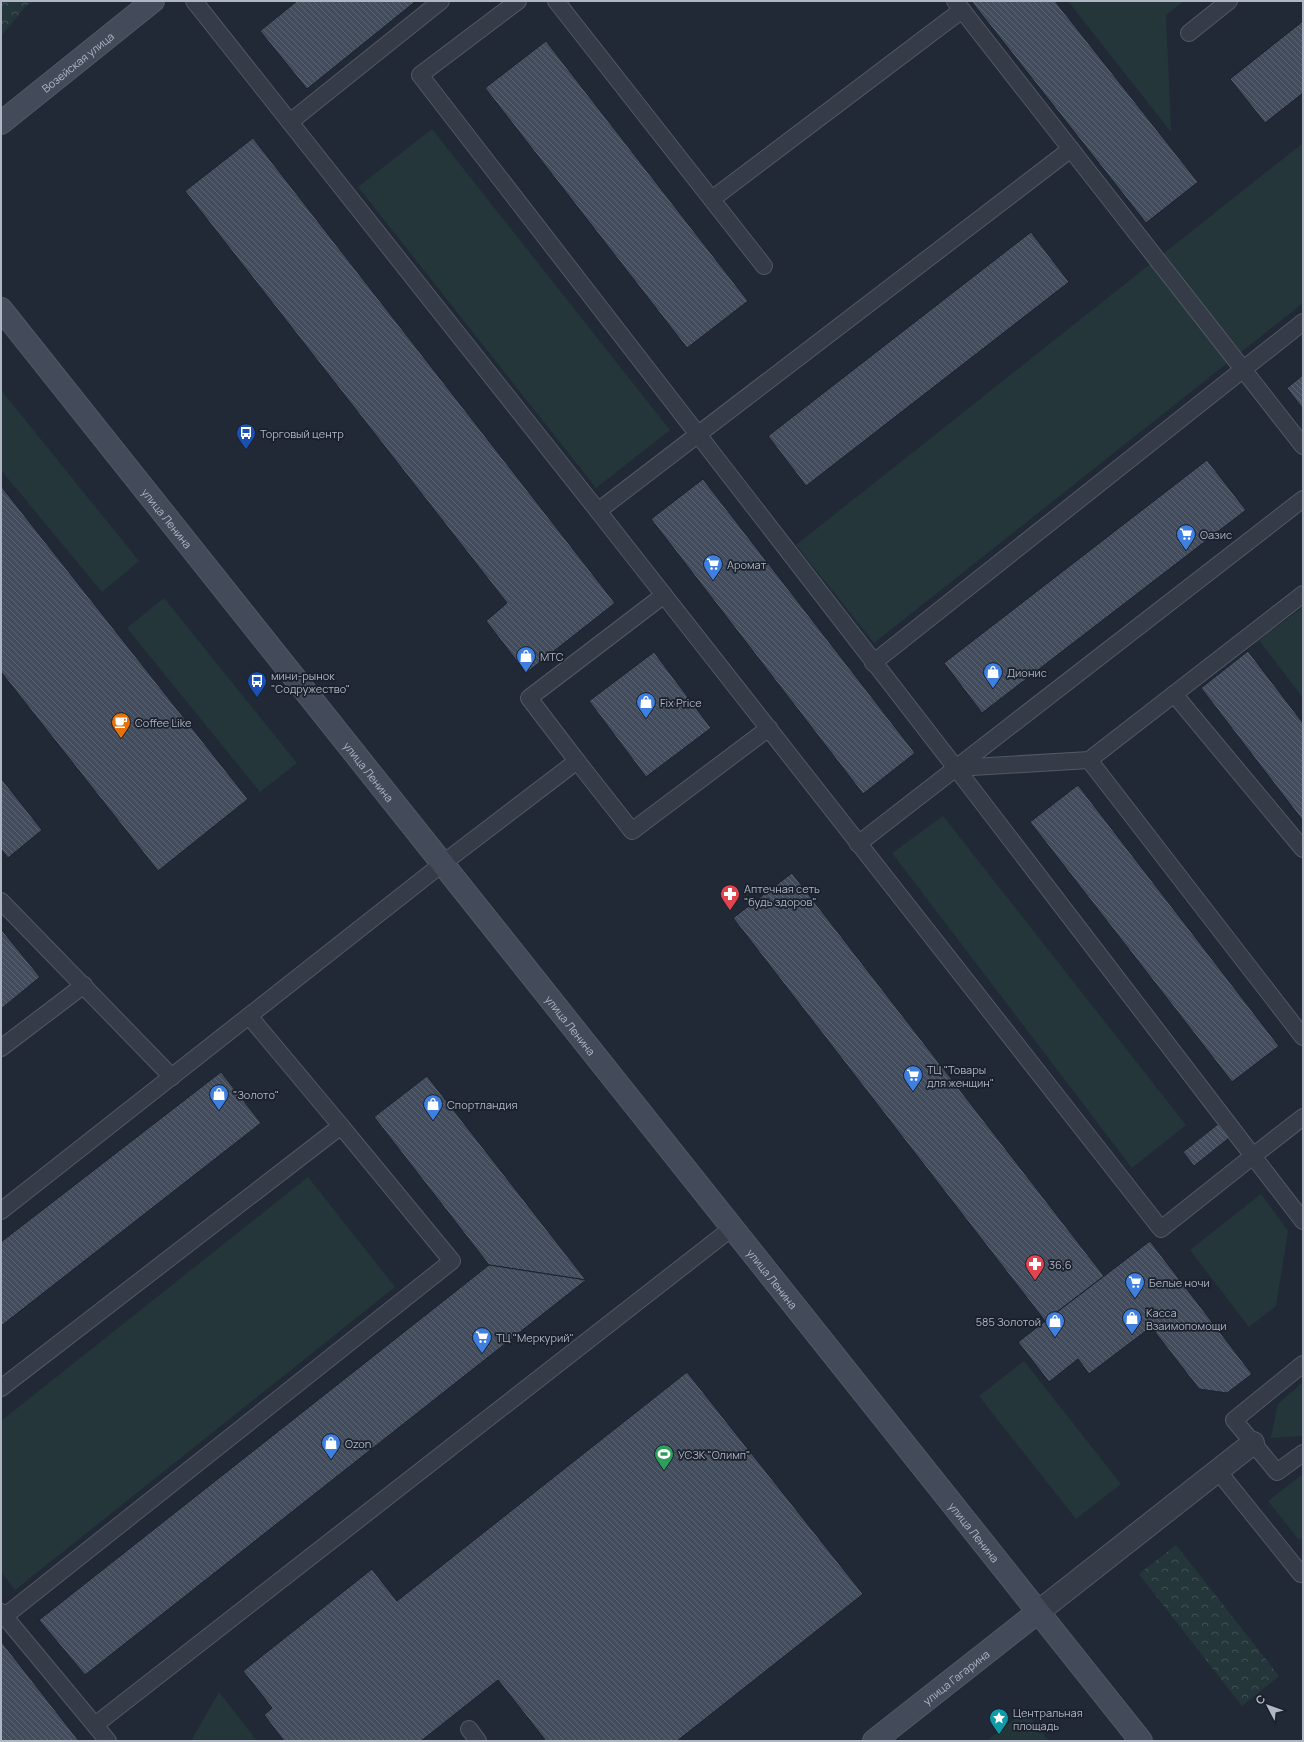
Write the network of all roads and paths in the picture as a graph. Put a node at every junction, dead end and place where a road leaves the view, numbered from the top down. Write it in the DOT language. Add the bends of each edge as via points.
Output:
graph roads {
  1 [pos="153,1"];
  2 [pos="194,1"];
  3 [pos="441,1"];
  4 [pos="518,1"];
  5 [pos="556,1"];
  6 [pos="1229,1"];
  7 [pos="959,6"];
  8 [pos="1189,33"];
  9 [pos="290,122"];
  10 [pos="1,123"];
  11 [pos="1071,150"];
  12 [pos="712,199"];
  13 [pos="764,266"];
  14 [pos="1,309"];
  15 [pos="1303,322"];
  16 [pos="1243,370"];
  17 [pos="697,435"];
  18 [pos="1303,446"];
  19 [pos="1303,499"];
  20 [pos="598,511"];
  21 [pos="1303,594"];
  22 [pos="664,595"];
  23 [pos="873,663"];
  24 [pos="1174,694"];
  25 [pos="769,728"];
  26 [pos="577,760"];
  27 [pos="1089,760"];
  28 [pos="956,768"];
  29 [pos="858,844"];
  30 [pos="1303,849"];
  31 [pos="442,864"];
  32 [pos="1,901"];
  33 [pos="84,985"];
  34 [pos="250,1016"];
  35 [pos="1303,1037"];
  36 [pos="1,1048"];
  37 [pos="172,1077"];
  38 [pos="1303,1117"];
  39 [pos="341,1126"];
  40 [pos="1253,1156"];
  41 [pos="1,1211"];
  42 [pos="1303,1221"];
  43 [pos="732,1228"];
  44 [pos="1303,1364"];
  45 [pos="1,1388"];
  46 [pos="1253,1443"];
  47 [pos="1303,1452"];
  48 [pos="1218,1471"];
  49 [pos="1301,1574"];
  50 [pos="1038,1612"];
  51 [pos="3,1614"];
  52 [pos="95,1724"];
  53 [pos="108,1741"];
  54 [pos="874,1741"];
  55 [pos="1141,1741"];
  1 -- 10 [label="main road, Возейская улица"];
  2 -- 9 [label="lane"];
  3 -- 9 [label="lane"];
  4 -- 17 [label="lane" via="420,75"];
  5 -- 12 [label="lane"];
  6 -- 8 [label="lane"];
  7 -- 11 [label="lane"];
  7 -- 12 [label="lane"];
  9 -- 20 [label="lane"];
  11 -- 16 [label="lane"];
  11 -- 17 [label="lane"];
  12 -- 13 [label="lane"];
  14 -- 31 [label="main road, улица Ленина"];
  15 -- 16 [label="lane"];
  16 -- 18 [label="lane"];
  16 -- 23 [label="lane"];
  17 -- 20 [label="lane"];
  17 -- 23 [label="lane"];
  19 -- 28 [label="lane"];
  20 -- 22 [label="lane"];
  21 -- 24 [label="lane"];
  22 -- 25 [label="lane"];
  22 -- 26 [label="lane" via="529,698"];
  23 -- 28 [label="lane"];
  24 -- 27 [label="lane"];
  24 -- 30 [label="lane"];
  25 -- 26 [label="lane" via="632,831"];
  25 -- 29 [label="lane"];
  26 -- 31 [label="lane"];
  27 -- 28 [label="lane"];
  27 -- 35 [label="lane"];
  28 -- 29 [label="lane"];
  28 -- 40 [label="lane"];
  29 -- 40 [label="lane" via="1161,1228"];
  31 -- 34 [label="lane"];
  31 -- 43 [label="main road, улица Ленина"];
  32 -- 33 [label="lane"];
  33 -- 36 [label="lane"];
  33 -- 37 [label="lane"];
  34 -- 37 [label="lane"];
  34 -- 39 [label="lane"];
  37 -- 41 [label="lane"];
  38 -- 40 [label="lane"];
  39 -- 45 [label="lane"];
  39 -- 51 [label="lane" via="452,1261"];
  40 -- 42 [label="lane"];
  43 -- 50 [label="main road, улица Ленина"];
  43 -- 52 [label="lane"];
  44 -- 46 [label="lane" via="1234,1420"];
  46 -- 47 [label="lane" via="1277,1472"];
  46 -- 48 [label="street"];
  48 -- 49 [label="lane"];
  48 -- 50 [label="street"];
  50 -- 54 [label="main road, улица Гагарина"];
  50 -- 55 [label="main road, улица Ленина"];
  51 -- 52 [label="lane"];
  52 -- 53 [label="lane"];
}
